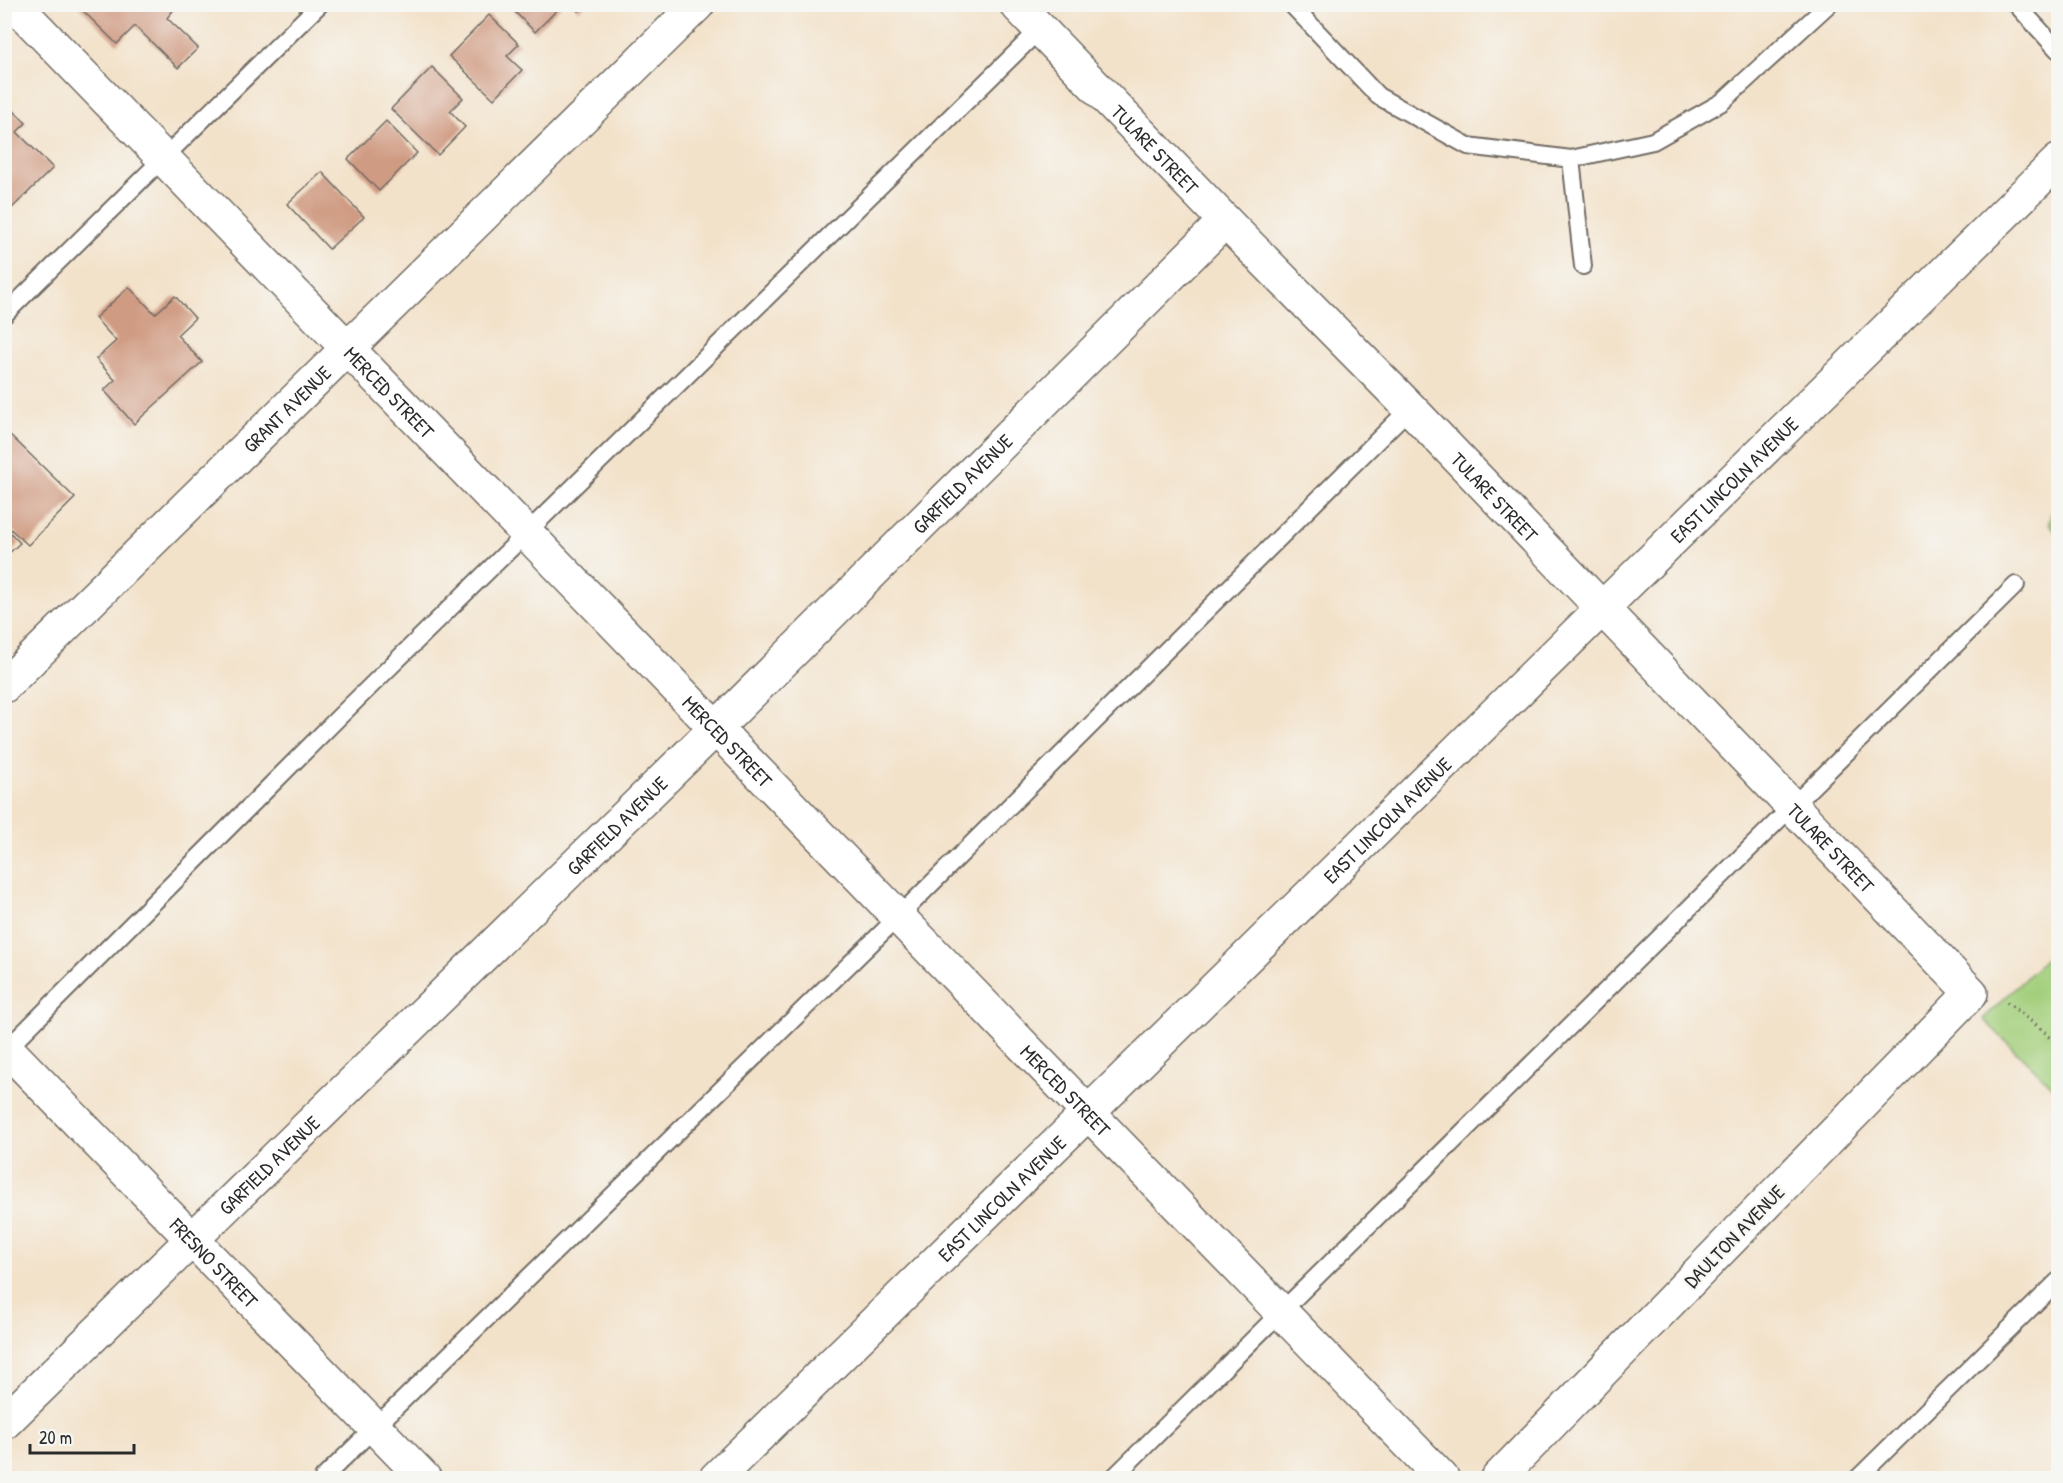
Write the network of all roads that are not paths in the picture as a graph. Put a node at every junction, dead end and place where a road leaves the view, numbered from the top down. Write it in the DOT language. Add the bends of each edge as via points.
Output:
graph roads {
  1 [pos="14,4"];
  2 [pos="320,4"];
  3 [pos="699,4"];
  4 [pos="1016,4"];
  5 [pos="1290,4"];
  6 [pos="1829,4"];
  7 [pos="2016,4"];
  8 [pos="1040,29"];
  9 [pos="2058,50"];
  10 [pos="163,158"];
  11 [pos="1571,159"];
  12 [pos="2058,160"];
  13 [pos="1225,221"];
  14 [pos="1583,266"];
  15 [pos="4,315"];
  16 [pos="348,349"];
  17 [pos="1410,408"];
  18 [pos="527,534"];
  19 [pos="2016,585"];
  20 [pos="1604,609"];
  21 [pos="4,687"];
  22 [pos="715,729"];
  23 [pos="1792,805"];
  24 [pos="898,917"];
  25 [pos="1971,993"];
  26 [pos="6,1049"];
  27 [pos="1089,1114"];
  28 [pos="192,1239"];
  29 [pos="2058,1281"];
  30 [pos="1281,1312"];
  31 [pos="4,1423"];
  32 [pos="375,1428"];
  33 [pos="323,1479"];
  34 [pos="424,1479"];
  35 [pos="716,1479"];
  36 [pos="1113,1479"];
  37 [pos="1442,1479"];
  38 [pos="1498,1479"];
  39 [pos="1858,1479"];
  1 -- 10 [label="street, MERCED STREET"];
  2 -- 10 [label="lane"];
  3 -- 16 [label="street, GRANT AVENUE"];
  4 -- 8 [label="street, TULARE STREET"];
  5 -- 11 [label="lane" via="1378,96 1468,146"];
  6 -- 11 [label="lane" via="1722,102 1653,141"];
  7 -- 9 [label="lane"];
  8 -- 13 [label="street, TULARE STREET"];
  8 -- 18 [label="lane"];
  10 -- 15 [label="lane"];
  10 -- 16 [label="street, MERCED STREET"];
  11 -- 14 [label="lane"];
  12 -- 20 [label="street, EAST LINCOLN AVENUE"];
  13 -- 17 [label="street, TULARE STREET"];
  13 -- 22 [label="street, GARFIELD AVENUE"];
  16 -- 18 [label="street, MERCED STREET"];
  16 -- 21 [label="street, GRANT AVENUE"];
  17 -- 20 [label="street, TULARE STREET"];
  17 -- 24 [label="lane"];
  18 -- 22 [label="street, MERCED STREET"];
  18 -- 26 [label="lane"];
  19 -- 23 [label="lane"];
  20 -- 23 [label="street, TULARE STREET"];
  20 -- 27 [label="street, EAST LINCOLN AVENUE"];
  22 -- 24 [label="street, MERCED STREET"];
  22 -- 28 [label="street, GARFIELD AVENUE"];
  23 -- 25 [label="street, TULARE STREET"];
  23 -- 30 [label="lane"];
  24 -- 27 [label="street, MERCED STREET"];
  24 -- 32 [label="lane"];
  25 -- 38 [label="street, DAULTON AVENUE"];
  26 -- 28 [label="street, FRESNO STREET"];
  27 -- 30 [label="street, MERCED STREET"];
  27 -- 35 [label="street, EAST LINCOLN AVENUE"];
  28 -- 31 [label="street, GARFIELD AVENUE"];
  28 -- 32 [label="street, FRESNO STREET"];
  29 -- 39 [label="lane"];
  30 -- 36 [label="lane"];
  30 -- 37 [label="street, MERCED STREET"];
  32 -- 33 [label="lane"];
  32 -- 34 [label="street, FRESNO STREET"];
}
